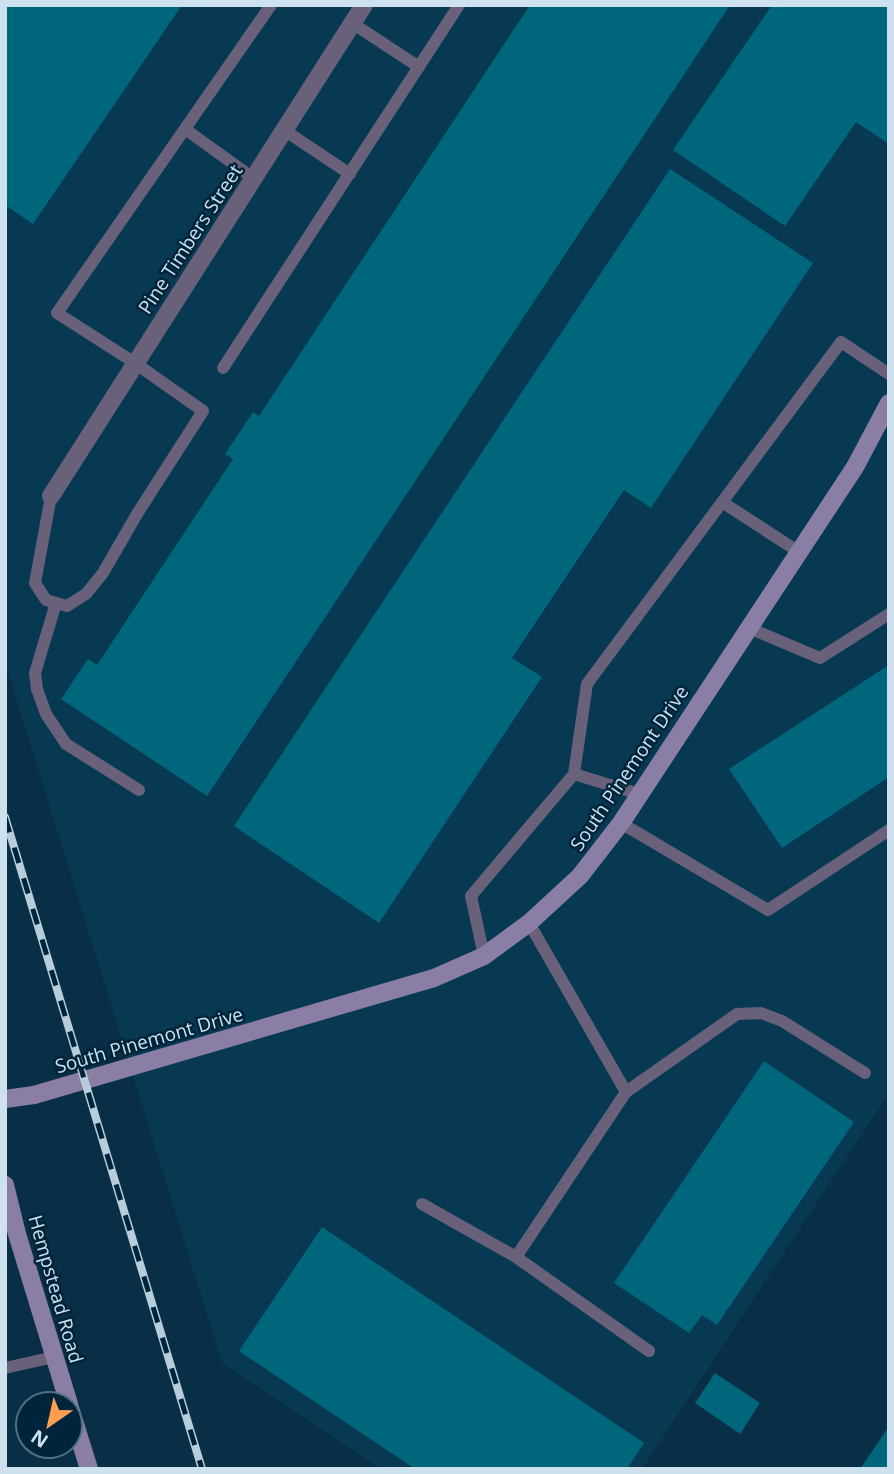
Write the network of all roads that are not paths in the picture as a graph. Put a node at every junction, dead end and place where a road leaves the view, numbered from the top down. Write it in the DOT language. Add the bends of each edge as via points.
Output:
graph roads {
  1 [pos="271,5"];
  2 [pos="364,5"];
  3 [pos="459,5"];
  4 [pos="352,23"];
  5 [pos="419,67"];
  6 [pos="186,129"];
  7 [pos="284,130"];
  8 [pos="349,174"];
  9 [pos="253,178"];
  10 [pos="135,363"];
  11 [pos="223,368"];
  12 [pos="889,374"];
  13 [pos="889,403"];
  14 [pos="51,496"];
  15 [pos="722,502"];
  16 [pos="799,552"];
  17 [pos="56,603"];
  18 [pos="889,614"];
  19 [pos="749,628"];
  20 [pos="575,774"];
  21 [pos="139,790"];
  22 [pos="639,794"];
  23 [pos="621,823"];
  24 [pos="889,830"];
  25 [pos="529,923"];
  26 [pos="484,956"];
  27 [pos="865,1073"];
  28 [pos="626,1092"];
  29 [pos="5,1098"];
  30 [pos="5,1185"];
  31 [pos="422,1204"];
  32 [pos="11,1227"];
  33 [pos="516,1256"];
  34 [pos="649,1351"];
  35 [pos="54,1357"];
  36 [pos="5,1368"];
  37 [pos="64,1390"];
  1 -- 6 [label="lane"];
  2 -- 4 [label="street, Pine Timbers Street"];
  3 -- 5 [label="lane"];
  4 -- 5 [label="lane"];
  4 -- 7 [label="street, Pine Timbers Street"];
  5 -- 8 [label="lane"];
  6 -- 9 [label="lane"];
  6 -- 10 [label="lane" via="57,313"];
  7 -- 8 [label="lane"];
  7 -- 9 [label="street, Pine Timbers Street"];
  8 -- 11 [label="lane"];
  9 -- 10 [label="street, Pine Timbers Street"];
  10 -- 14 [label="street, Pine Timbers Street"];
  10 -- 17 [label="lane" via="203,411 103,573 86,594 67,606"];
  12 -- 15 [label="lane" via="841,342"];
  13 -- 16 [label="street, South Pinemont Drive" via="855,467"];
  14 -- 17 [label="lane" via="35,583 46,600"];
  15 -- 16 [label="lane"];
  15 -- 20 [label="lane" via="587,684"];
  16 -- 19 [label="street, South Pinemont Drive"];
  17 -- 21 [label="lane" via="35,673 46,714 66,744"];
  18 -- 19 [label="lane" via="820,658"];
  19 -- 22 [label="street, South Pinemont Drive"];
  20 -- 22 [label="lane"];
  20 -- 26 [label="lane" via="471,897"];
  22 -- 23 [label="street, South Pinemont Drive"];
  23 -- 24 [label="lane" via="768,910"];
  23 -- 25 [label="street, South Pinemont Drive" via="580,876"];
  25 -- 26 [label="street, South Pinemont Drive"];
  25 -- 28 [label="lane"];
  26 -- 29 [label="street, South Pinemont Drive" via="434,978 316,1014 34,1095"];
  27 -- 28 [label="lane" via="782,1021 761,1013 737,1014"];
  28 -- 33 [label="lane"];
  30 -- 32 [label="street, Hempstead Road"];
  31 -- 33 [label="lane"];
  32 -- 35 [label="street, Hempstead Road"];
  33 -- 34 [label="lane"];
  35 -- 36 [label="lane"];
  35 -- 37 [label="street, Hempstead Road"];
}
